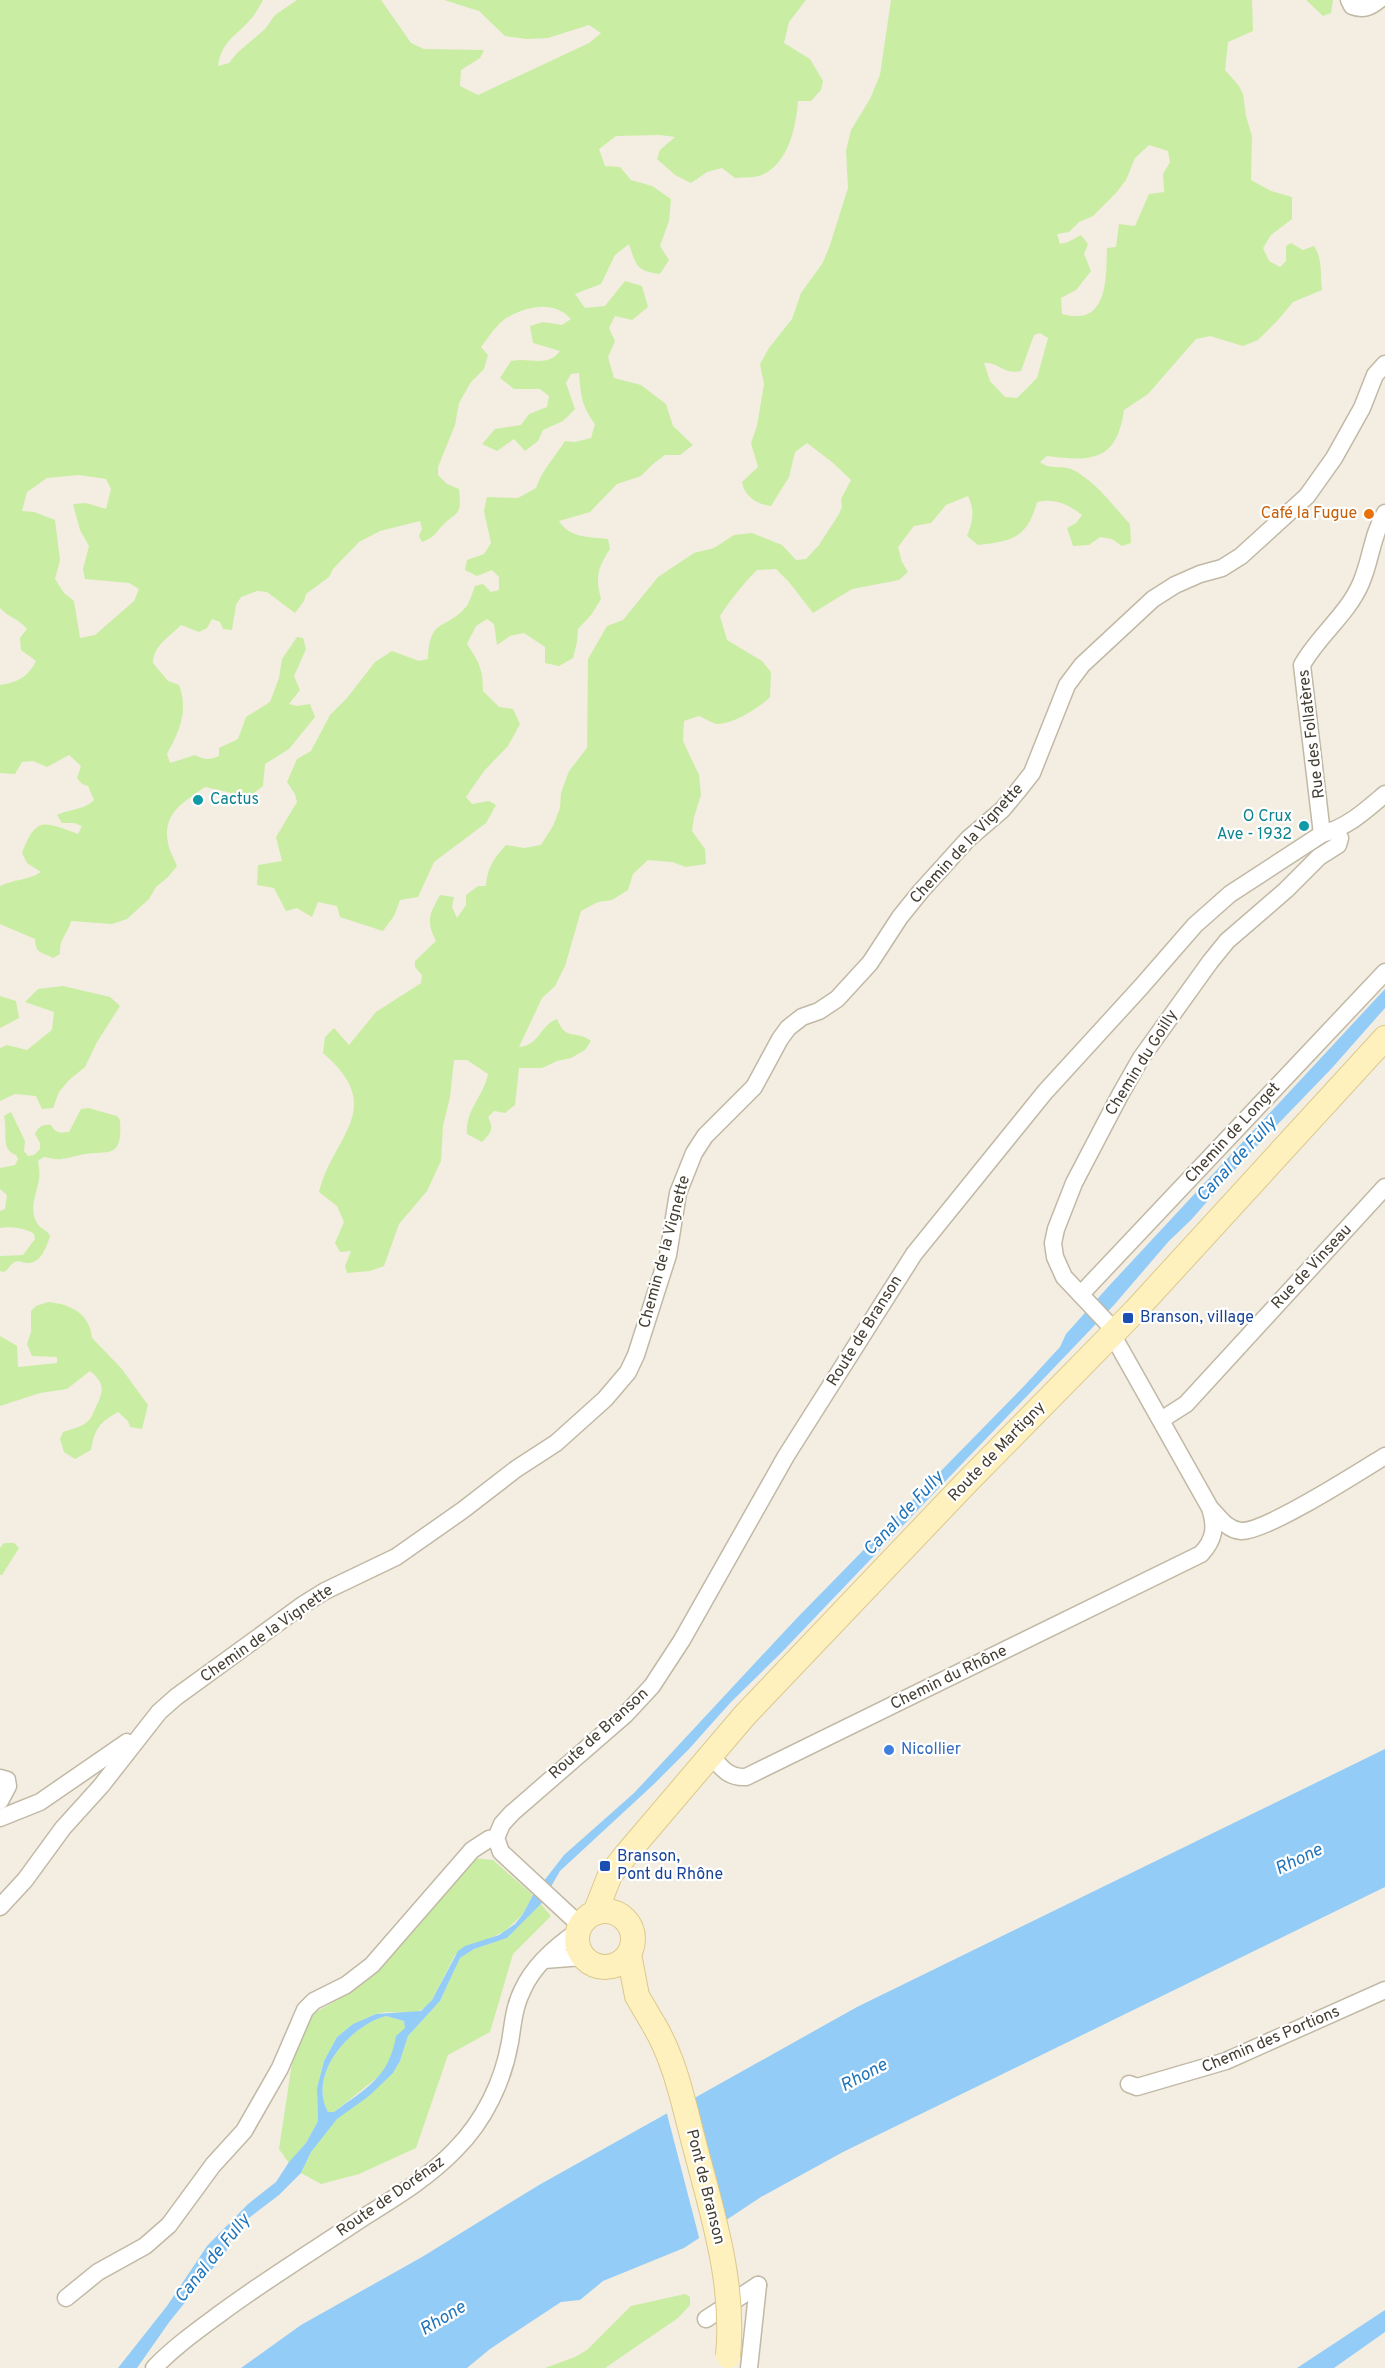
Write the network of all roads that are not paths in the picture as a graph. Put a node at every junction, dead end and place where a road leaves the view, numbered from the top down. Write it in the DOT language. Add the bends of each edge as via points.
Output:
graph roads {
  1 [pos="1349,0"];
  2 [pos="1379,0"];
  3 [pos="1385,364"];
  4 [pos="1385,513"];
  5 [pos="1385,794"];
  6 [pos="1329,832"];
  7 [pos="1385,972"];
  8 [pos="1385,1038"];
  9 [pos="1385,1187"];
  10 [pos="1084,1298"];
  11 [pos="1111,1329"];
  12 [pos="1161,1420"];
  13 [pos="1385,1456"];
  14 [pos="1210,1508"];
  15 [pos="1192,1560"];
  16 [pos="145,1728"];
  17 [pos="710,1755"];
  18 [pos="0,1778"];
  19 [pos="0,1800"];
  20 [pos="0,1818"];
  21 [pos="496,1838"];
  22 [pos="615,1870"];
  23 [pos="0,1908"];
  24 [pos="625,1919"];
  25 [pos="580,1920"];
  26 [pos="629,1954"];
  27 [pos="544,1960"];
  28 [pos="593,1962"];
  29 [pos="1385,1989"];
  30 [pos="637,1996"];
  31 [pos="1129,2084"];
  32 [pos="66,2298"];
  33 [pos="706,2319"];
  34 [pos="726,2362"];
  35 [pos="154,2368"];
  36 [pos="749,2368"];
  1 -- 2 [label="street" via="1352,6 1362,9"];
  3 -- 16 [label="street, Chemin de la Vignette" via="1375,375 1334,458 1307,496 1241,556 1153,599 1082,665 1066,685 1032,773 1017,792 921,891 870,963 837,999 788,1028 754,1088 705,1136 678,1193 668,1255 636,1355 628,1372 605,1399 556,1443 396,1557 304,1604 176,1697"];
  4 -- 6 [label="street, Rue des Follatères" via="1361,584 1302,665"];
  5 -- 6 [label="street, Route de Branson" via="1354,820"];
  6 -- 10 [label="street, Chemin du Goilly" via="1340,838 1338,845 1319,856 1227,941 1163,1025 1120,1095 1074,1184 1053,1243 1064,1277"];
  6 -- 21 [label="street, Route de Branson" via="1230,894 1195,925 1044,1092 914,1254 786,1456 652,1686 625,1715 512,1813"];
  7 -- 10 [label="street, Chemin de Longet"];
  8 -- 11 [label="main road, Route de Martigny"];
  9 -- 12 [label="street, Rue de Vinseau" via="1186,1404"];
  10 -- 11 [label="street, Chemin du Goilly"];
  11 -- 12 [label="street, Chemin du Goilly"];
  11 -- 17 [label="main road, Route de Martigny"];
  12 -- 14 [label="street, Chemin du Goilly"];
  13 -- 14 [label="street" via="1256,1529 1235,1530"];
  14 -- 15 [label="street, Chemin du Goilly" via="1213,1536"];
  15 -- 17 [label="street, Chemin du Rhône" via="746,1778 727,1774"];
  16 -- 20 [label="street" via="40,1802"];
  16 -- 23 [label="street, Chemin de la Vignette"];
  17 -- 22 [label="main road, Route de Martigny"];
  18 -- 19 [label="street" via="7,1779 8,1786"];
  21 -- 25 [label="street" via="501,1852"];
  21 -- 32 [label="street" via="487,1839 472,1850 365,1972 309,2006 276,2076 244,2131 168,2225 145,2246 99,2272"];
  22 -- 24 [label="main road"];
  22 -- 25 [label="main road, Route de Martigny"];
  24 -- 25 [label="main road" via="611,1912"];
  24 -- 26 [label="main road" via="633,1936"];
  25 -- 27 [label="street, Route de Dorénaz"];
  25 -- 28 [label="main road" via="578,1945"];
  26 -- 28 [label="main road" via="618,1964"];
  26 -- 30 [label="main road"];
  27 -- 28 [label="street" via="569,1957"];
  27 -- 35 [label="street, Route de Dorénaz" via="518,2001 506,2060 490,2101 456,2149 400,2194 242,2298"];
  28 -- 30 [label="main road"];
  29 -- 31 [label="street, Chemin des Portions" via="1226,2061 1137,2087"];
  30 -- 34 [label="main road, Pont de Branson, bridge" via="670,2058 719,2238 730,2307"];
  33 -- 36 [label="street" via="758,2285"];
}
